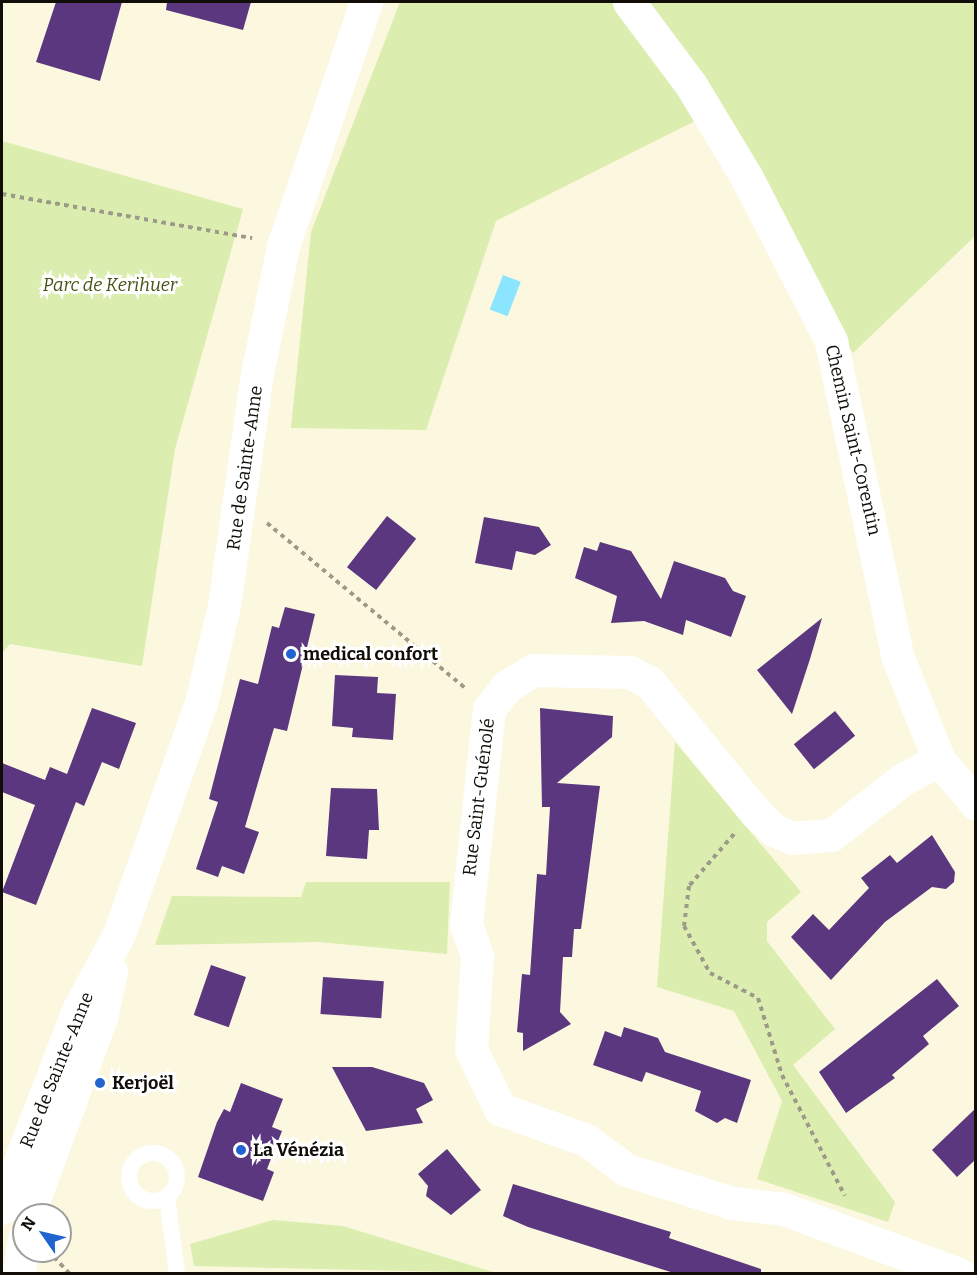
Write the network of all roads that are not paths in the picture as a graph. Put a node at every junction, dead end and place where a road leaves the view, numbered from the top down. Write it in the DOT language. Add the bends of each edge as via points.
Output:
graph roads {
  1 [pos="366,2"];
  2 [pos="629,2"];
  3 [pos="939,760"];
  4 [pos="975,804"];
  5 [pos="119,934"];
  6 [pos="167,1197"];
  7 [pos="32,1203"];
  8 [pos="2,1208"];
  9 [pos="907,1264"];
  10 [pos="946,1271"];
  11 [pos="177,1274"];
  1 -- 5 [label="street, Rue de Sainte-Anne" via="283,246 213,655 182,761"];
  2 -- 3 [label="street, Chemin Saint-Corentin" via="691,86 746,176 831,341 898,658"];
  3 -- 4 [label="street, Chemin Saint-Corentin"];
  3 -- 9 [label="street, Rue Saint-Guénolé" via="903,779 831,835 792,838 774,830 756,813 649,682 630,672 533,670 507,686 489,709 485,778 474,813 466,925 477,956 471,1049 500,1109 586,1140 627,1170 732,1203 784,1209 868,1237"];
  5 -- 7 [label="street, Rue de Sainte-Anne" via="101,1018"];
  5 -- 8 [label="street, Rue de Sainte-Anne" via="78,1010"];
  6 -- 11 [label="lane"];
  9 -- 10 [label="street, Rue Saint-Guénolé"];
}
